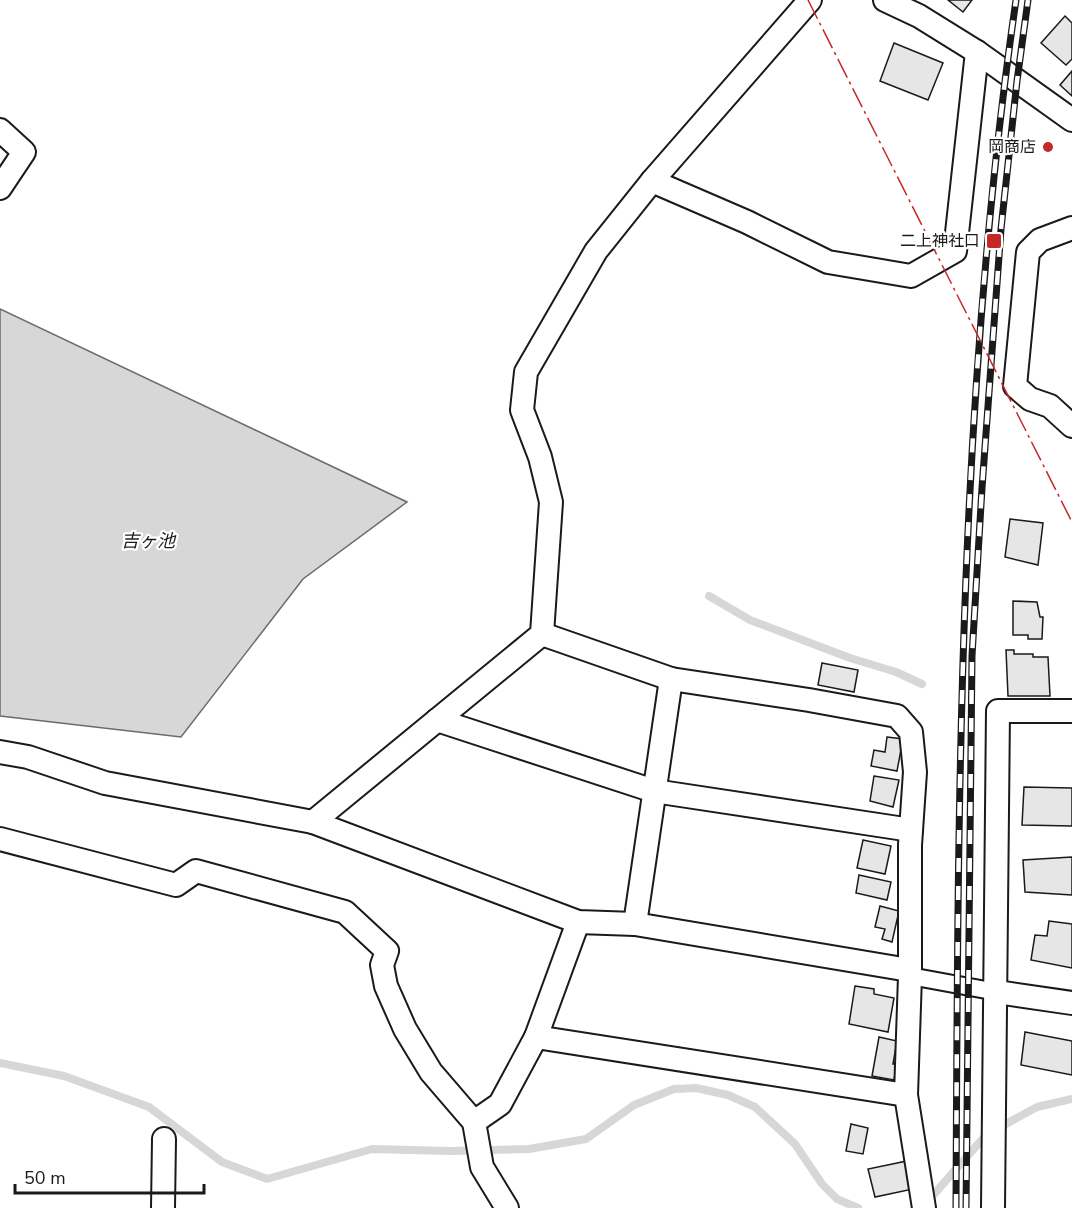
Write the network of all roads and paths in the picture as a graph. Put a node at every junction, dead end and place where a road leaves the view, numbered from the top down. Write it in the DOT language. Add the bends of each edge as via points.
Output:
graph roads {
  1 [pos="810,0"];
  2 [pos="885,0"];
  3 [pos="976,52"];
  4 [pos="1072,120"];
  5 [pos="0,130"];
  6 [pos="652,182"];
  7 [pos="0,188"];
  8 [pos="1072,228"];
  9 [pos="1072,426"];
  10 [pos="542,634"];
  11 [pos="671,679"];
  12 [pos="1072,711"];
  13 [pos="437,720"];
  14 [pos="0,752"];
  15 [pos="654,791"];
  16 [pos="313,822"];
  17 [pos="911,830"];
  18 [pos="0,839"];
  19 [pos="578,922"];
  20 [pos="635,924"];
  21 [pos="910,973"];
  22 [pos="997,992"];
  23 [pos="1072,1003"];
  24 [pos="536,1037"];
  25 [pos="906,1095"];
  26 [pos="474,1122"];
  27 [pos="164,1139"];
  28 [pos="164,1208"];
  29 [pos="507,1208"];
  30 [pos="924,1208"];
  31 [pos="993,1208"];
  1 -- 6 [label="street"];
  2 -- 3 [label="street"];
  3 -- 4 [label="street"];
  3 -- 6 [label="street" via="955,251 911,276 828,262"];
  5 -- 7 [label="street" via="24,152"];
  6 -- 10 [label="street" via="596,251 526,372 522,410 540,457 551,502"];
  8 -- 9 [label="street" via="1040,240 1028,252 1015,386 1030,399 1050,406"];
  10 -- 11 [label="street"];
  10 -- 13 [label="street"];
  11 -- 15 [label="street"];
  11 -- 17 [label="street" via="897,716 911,732 915,772"];
  12 -- 22 [label="street" via="998,711"];
  13 -- 15 [label="street"];
  13 -- 16 [label="street"];
  14 -- 16 [label="street" via="28,757 105,783"];
  15 -- 17 [label="street"];
  15 -- 20 [label="street"];
  16 -- 19 [label="street"];
  17 -- 21 [label="street"];
  18 -- 26 [label="street" via="176,885 196,871 345,912 387,951 382,965 386,986 405,1029 431,1072"];
  19 -- 20 [label="street"];
  19 -- 24 [label="street"];
  20 -- 21 [label="street"];
  21 -- 22 [label="street"];
  21 -- 25 [label="street"];
  22 -- 23 [label="street"];
  22 -- 31 [label="street"];
  24 -- 25 [label="street"];
  24 -- 26 [label="street" via="500,1104"];
  25 -- 30 [label="street"];
  26 -- 29 [label="street" via="482,1167"];
  27 -- 28 [label="street"];
}
